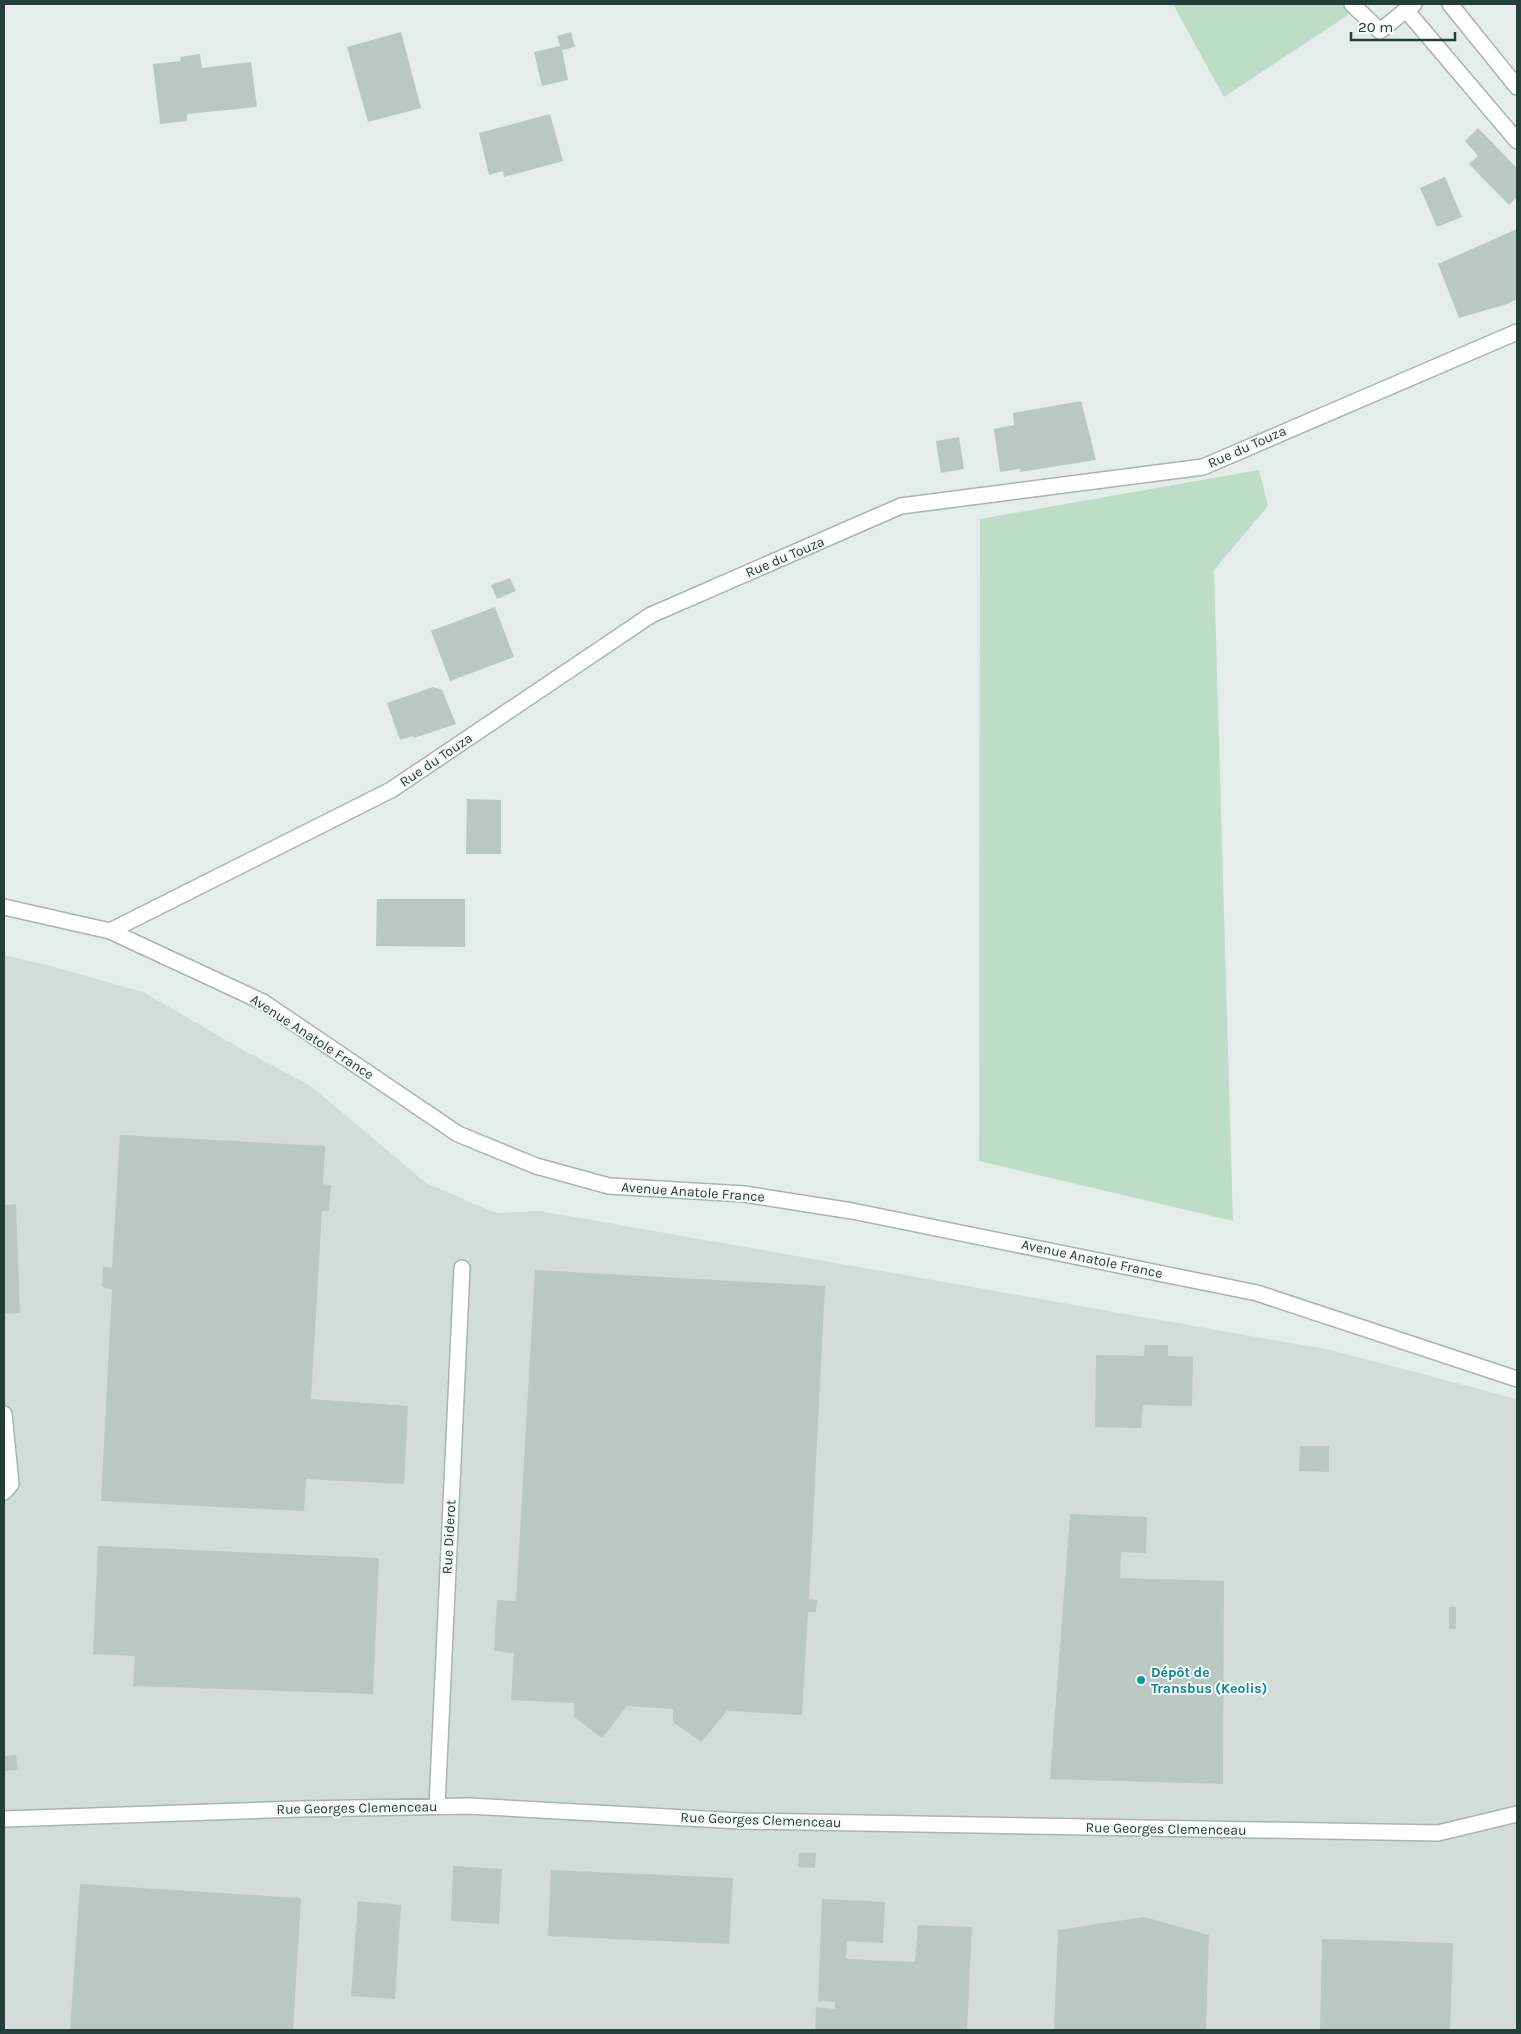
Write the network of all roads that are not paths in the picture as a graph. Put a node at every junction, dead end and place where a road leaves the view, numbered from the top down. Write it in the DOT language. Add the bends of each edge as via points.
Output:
graph roads {
  1 [pos="1352,4"];
  2 [pos="1450,4"];
  3 [pos="1410,7"];
  4 [pos="1517,87"];
  5 [pos="1517,140"];
  6 [pos="1517,332"];
  7 [pos="4,907"];
  8 [pos="110,931"];
  9 [pos="462,1268"];
  10 [pos="1517,1379"];
  11 [pos="4,1414"];
  12 [pos="4,1492"];
  13 [pos="437,1806"];
  14 [pos="1517,1814"];
  15 [pos="4,1818"];
  1 -- 3 [label="street" via="1380,32"];
  2 -- 4 [label="street"];
  3 -- 5 [label="street"];
  6 -- 8 [label="street, Rue du Touza" via="1203,466 901,506 652,615 391,790"];
  7 -- 8 [label="street, Avenue Anatole France"];
  8 -- 10 [label="street, Avenue Anatole France" via="263,1002 458,1134 536,1166 609,1186 744,1194 852,1211 1256,1293"];
  9 -- 13 [label="street, Rue Diderot"];
  11 -- 12 [label="street" via="11,1484"];
  13 -- 14 [label="street, Rue Georges Clemenceau" via="741,1821 1438,1833"];
  13 -- 15 [label="street, Rue Georges Clemenceau"];
}
